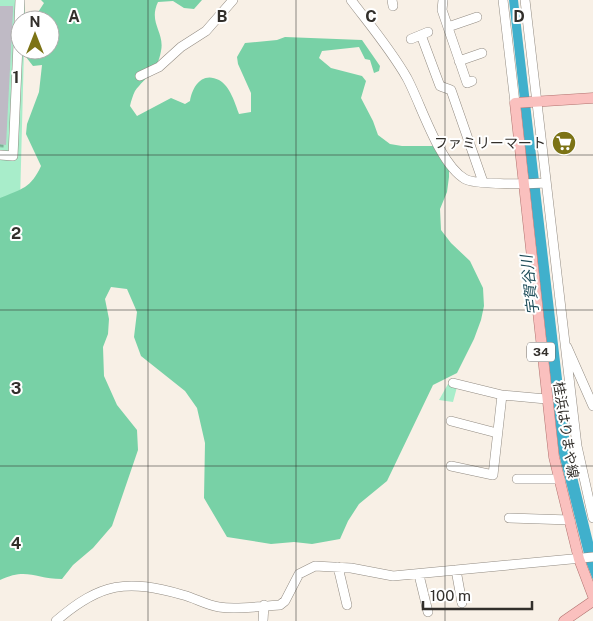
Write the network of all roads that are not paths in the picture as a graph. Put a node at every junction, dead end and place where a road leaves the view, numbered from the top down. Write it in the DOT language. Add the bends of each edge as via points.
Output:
graph roads {
  1 [pos="20,0"];
  2 [pos="233,0"];
  3 [pos="351,0"];
  4 [pos="443,0"];
  5 [pos="503,0"];
  6 [pos="525,0"];
  7 [pos="477,17"];
  8 [pos="448,27"];
  9 [pos="411,38"];
  10 [pos="482,53"];
  11 [pos="460,61"];
  12 [pos="140,76"];
  13 [pos="472,81"];
  14 [pos="593,98"];
  15 [pos="534,102"];
  16 [pos="517,103"];
  17 [pos="0,155"];
  18 [pos="483,182"];
  19 [pos="526,184"];
  20 [pos="542,184"];
  21 [pos="563,337"];
  22 [pos="453,383"];
  23 [pos="502,395"];
  24 [pos="546,399"];
  25 [pos="593,406"];
  26 [pos="451,421"];
  27 [pos="498,433"];
  28 [pos="451,466"];
  29 [pos="517,479"];
  30 [pos="560,479"];
  31 [pos="509,518"];
  32 [pos="593,518"];
  33 [pos="570,520"];
  34 [pos="585,558"];
  35 [pos="338,568"];
  36 [pos="456,570"];
  37 [pos="419,574"];
  38 [pos="593,596"];
  39 [pos="593,601"];
  40 [pos="462,603"];
  41 [pos="264,605"];
  42 [pos="347,605"];
  43 [pos="428,612"];
  44 [pos="56,621"];
  45 [pos="263,621"];
  46 [pos="564,621"];
  1 -- 17 [label="street" via="13,156"];
  2 -- 12 [label="street" via="206,32 180,47 160,67"];
  3 -- 18 [label="street" via="407,78 446,158 463,178"];
  4 -- 8 [label="street" via="442,10"];
  5 -- 16 [label="street"];
  6 -- 15 [label="street"];
  7 -- 8 [label="street"];
  8 -- 11 [label="street"];
  9 -- 18 [label="street" via="425,33 440,86 451,90"];
  10 -- 11 [label="street"];
  11 -- 13 [label="street" via="467,83"];
  14 -- 15 [label="main road"];
  15 -- 16 [label="main road"];
  15 -- 20 [label="street"];
  16 -- 19 [label="main road, 桂浜はりまや線 / 34"];
  18 -- 19 [label="street"];
  19 -- 20 [label="street"];
  19 -- 24 [label="main road, 桂浜はりまや線 / 34"];
  20 -- 21 [label="street"];
  21 -- 25 [label="street"];
  21 -- 32 [label="street" via="577,446"];
  22 -- 23 [label="street"];
  23 -- 24 [label="street"];
  23 -- 27 [label="street"];
  24 -- 30 [label="main road, 桂浜はりまや線 / 34"];
  26 -- 27 [label="street"];
  27 -- 28 [label="street" via="492,475"];
  29 -- 30 [label="street"];
  30 -- 33 [label="main road, 桂浜はりまや線 / 34"];
  31 -- 33 [label="street"];
  33 -- 34 [label="main road, 桂浜はりまや線 / 34"];
  34 -- 36 [label="street"];
  34 -- 38 [label="main road, 桂浜はりまや線 / 34"];
  35 -- 37 [label="street" via="393,576"];
  35 -- 41 [label="street" via="308,568 298,574 285,601 280,605"];
  35 -- 42 [label="street"];
  36 -- 37 [label="street"];
  36 -- 40 [label="street"];
  37 -- 43 [label="street"];
  39 -- 46 [label="main road"];
  41 -- 44 [label="street" via="216,607 183,595 116,586 98,592"];
  41 -- 45 [label="street"];
}
